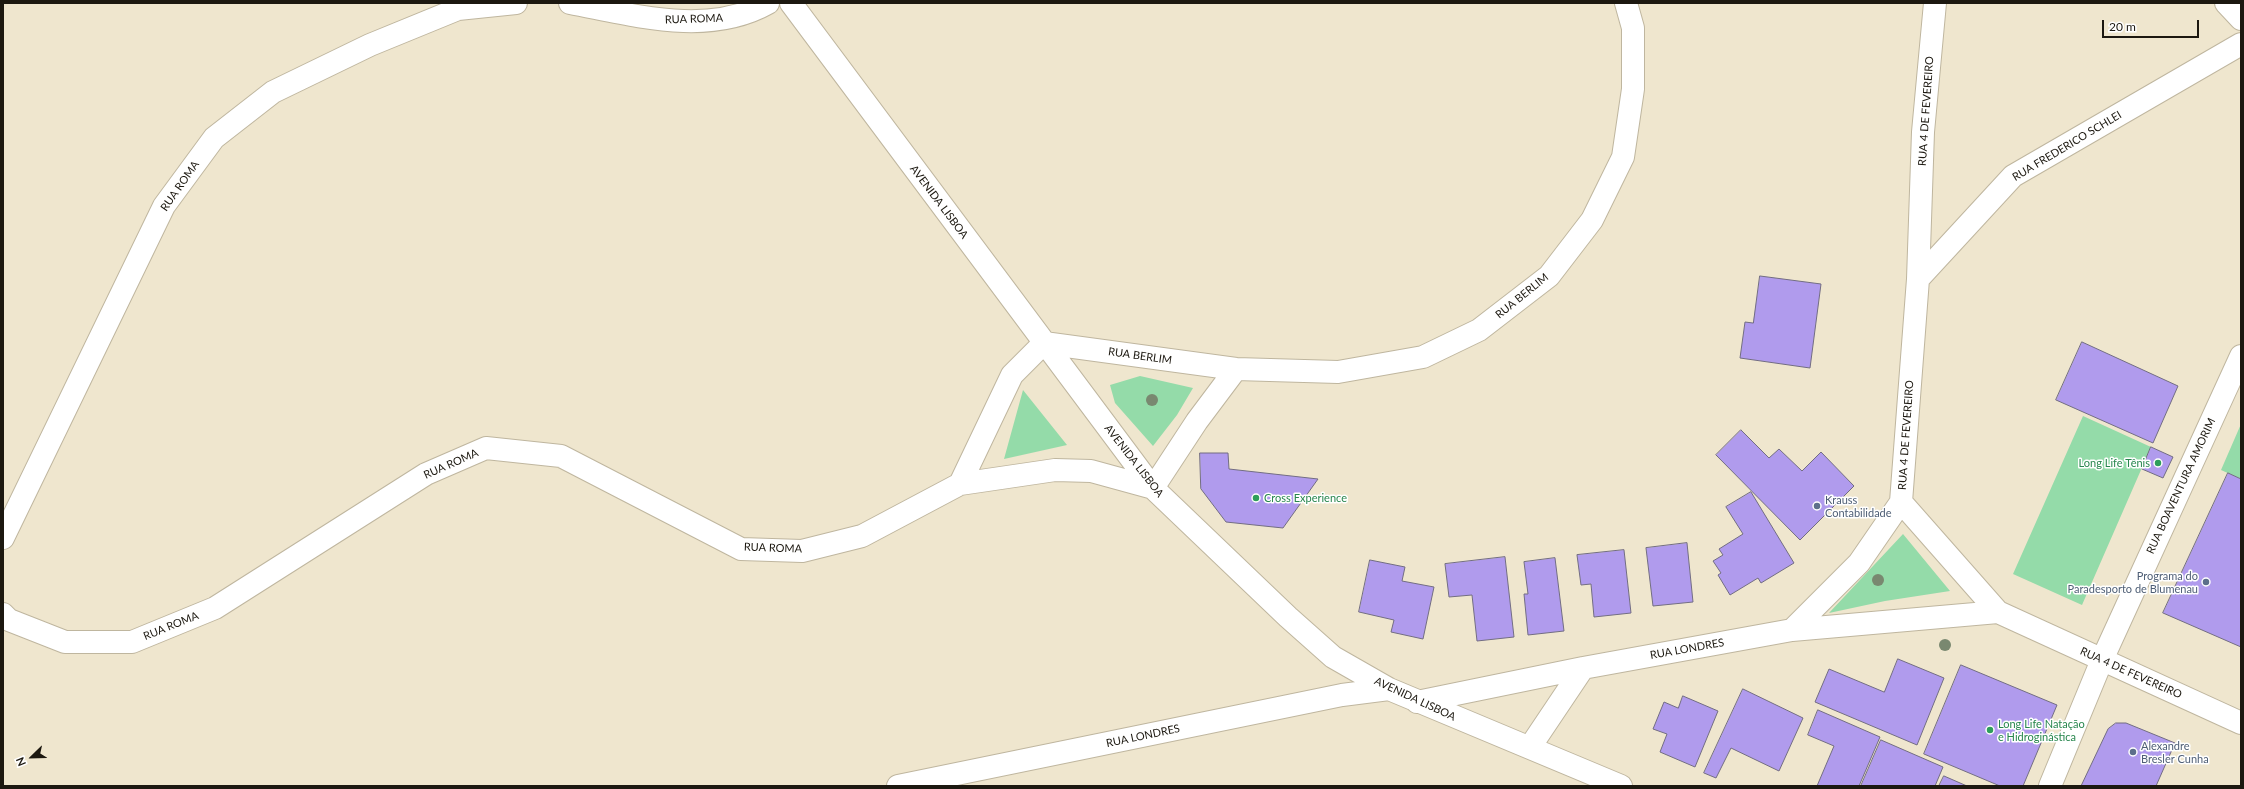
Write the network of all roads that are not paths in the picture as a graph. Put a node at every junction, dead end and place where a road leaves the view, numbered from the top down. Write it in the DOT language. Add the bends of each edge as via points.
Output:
graph roads {
  1 [pos="516,3"];
  2 [pos="570,3"];
  3 [pos="768,3"];
  4 [pos="791,3"];
  5 [pos="1626,3"];
  6 [pos="1935,3"];
  7 [pos="2226,3"];
  8 [pos="2241,19"];
  9 [pos="2241,44"];
  10 [pos="1918,279"];
  11 [pos="1044,343"];
  12 [pos="2241,356"];
  13 [pos="1236,369"];
  14 [pos="960,484"];
  15 [pos="1153,488"];
  16 [pos="1901,502"];
  17 [pos="3,538"];
  18 [pos="1998,612"];
  19 [pos="5,622"];
  20 [pos="1792,630"];
  21 [pos="2102,660"];
  22 [pos="1583,668"];
  23 [pos="1389,689"];
  24 [pos="1417,702"];
  25 [pos="2241,722"];
  26 [pos="1530,748"];
  27 [pos="898,786"];
  28 [pos="1621,786"];
  29 [pos="2050,786"];
  1 -- 17 [label="street, RUA ROMA" via="458,9 370,45 273,92 214,138 164,206"];
  2 -- 3 [label="street, RUA ROMA" via="666,21 721,19 750,13"];
  4 -- 11 [label="street, AVENIDA LISBOA"];
  5 -- 13 [label="street, RUA BERLIM" via="1633,28 1633,89 1623,157 1592,220 1549,276 1479,330 1423,357 1338,372"];
  6 -- 10 [label="street, RUA 4 DE FEVEREIRO" via="1923,132"];
  7 -- 8 [label="street"];
  9 -- 10 [label="street, RUA FREDERICO SCHLEI" via="2013,176"];
  10 -- 16 [label="street, RUA 4 DE FEVEREIRO"];
  11 -- 13 [label="street, RUA BERLIM"];
  11 -- 14 [label="street" via="1012,375"];
  11 -- 15 [label="street, AVENIDA LISBOA"];
  12 -- 21 [label="street, RUA BOAVENTURA AMORIM"];
  13 -- 15 [label="street" via="1197,421"];
  14 -- 15 [label="street, RUA ROMA" via="1055,470 1091,472"];
  14 -- 19 [label="street, RUA ROMA" via="862,536 802,551 740,548 561,456 486,448 426,474 215,608 132,642 65,642"];
  15 -- 23 [label="street, AVENIDA LISBOA" via="1225,559 1333,657"];
  16 -- 18 [label="street, RUA 4 DE FEVEREIRO"];
  16 -- 20 [label="street" via="1859,563"];
  18 -- 20 [label="street, RUA LONDRES"];
  18 -- 21 [label="street, RUA 4 DE FEVEREIRO"];
  20 -- 22 [label="street, RUA LONDRES"];
  21 -- 25 [label="street, RUA 4 DE FEVEREIRO"];
  21 -- 29 [label="street, RUA BOAVENTURA AMORIM"];
  22 -- 24 [label="street, RUA LONDRES"];
  22 -- 26 [label="street"];
  23 -- 24 [label="street, AVENIDA LISBOA"];
  23 -- 27 [label="street, RUA LONDRES" via="1342,695"];
  24 -- 26 [label="street, AVENIDA LISBOA"];
  26 -- 28 [label="street, AVENIDA LISBOA"];
}
